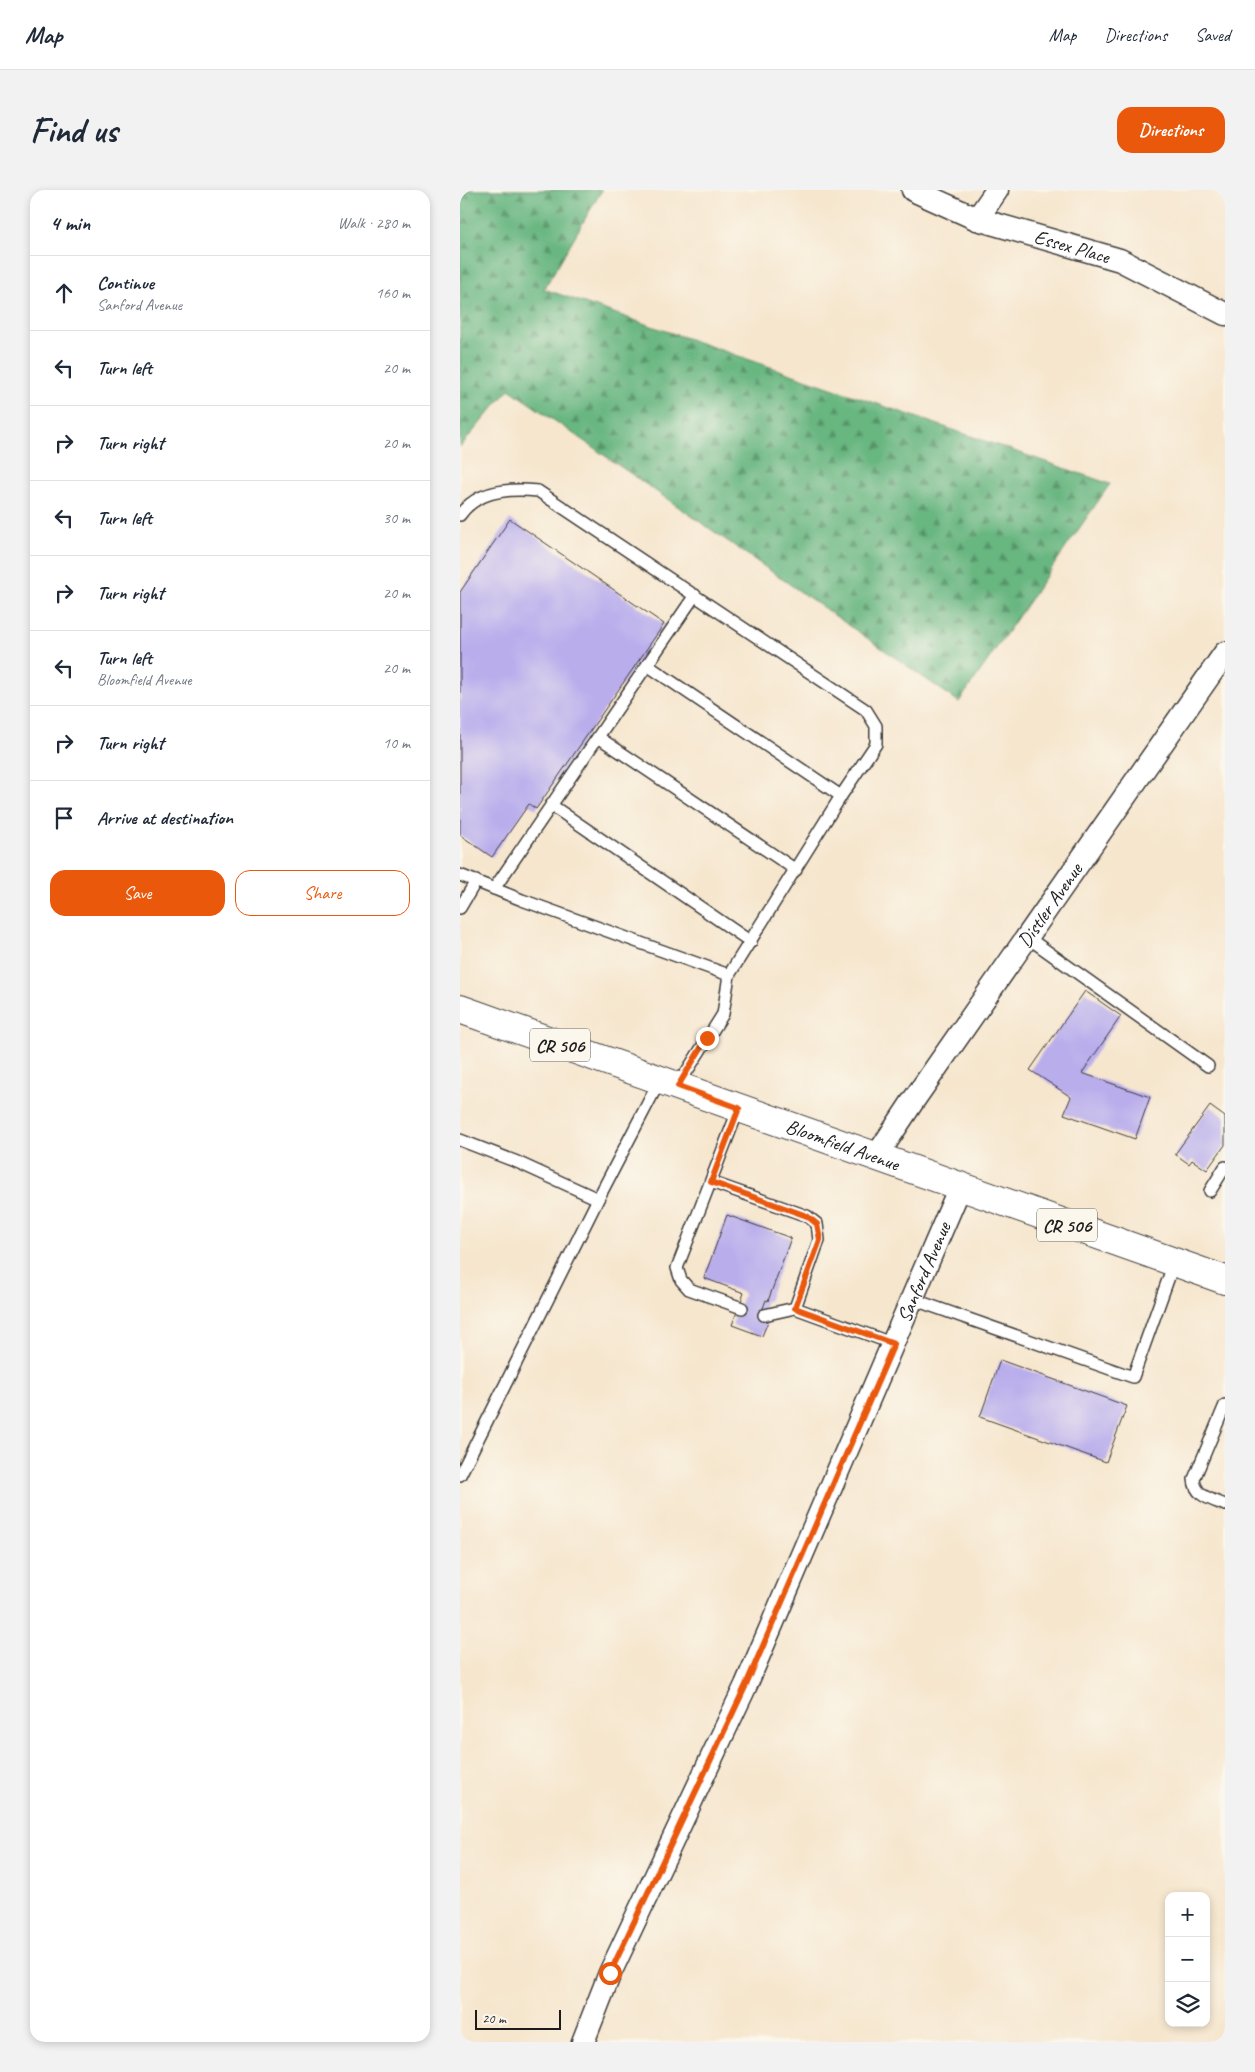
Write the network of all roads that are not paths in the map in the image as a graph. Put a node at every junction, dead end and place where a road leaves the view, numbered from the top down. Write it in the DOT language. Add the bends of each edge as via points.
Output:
graph roads {
  1 [pos="913,190"];
  2 [pos="997,190"];
  3 [pos="978,219"];
  4 [pos="1225,314"];
  5 [pos="460,515"];
  6 [pos="695,595"];
  7 [pos="1225,653"];
  8 [pos="647,665"];
  9 [pos="598,737"];
  10 [pos="840,796"];
  11 [pos="551,805"];
  12 [pos="796,870"];
  13 [pos="460,875"];
  14 [pos="476,881"];
  15 [pos="494,889"];
  16 [pos="460,908"];
  17 [pos="1027,937"];
  18 [pos="750,942"];
  19 [pos="730,975"];
  20 [pos="460,1010"];
  21 [pos="1208,1066"];
  22 [pos="669,1083"];
  23 [pos="739,1108"];
  24 [pos="460,1140"];
  25 [pos="876,1157"];
  26 [pos="1225,1168"];
  27 [pos="711,1182"];
  28 [pos="960,1187"];
  29 [pos="1210,1191"];
  30 [pos="598,1199"];
  31 [pos="1174,1263"];
  32 [pos="1225,1280"];
  33 [pos="912,1299"];
  34 [pos="742,1308"];
  35 [pos="795,1308"];
  36 [pos="764,1315"];
  37 [pos="894,1344"];
  38 [pos="1225,1405"];
  39 [pos="460,1475"];
  40 [pos="1225,1505"];
  41 [pos="583,2042"];
  1 -- 3 [label="street, Essex Place"];
  2 -- 3 [label="street"];
  3 -- 4 [label="street, Essex Place" via="1120,260"];
  5 -- 6 [label="lane" via="481,497 515,488 538,491"];
  6 -- 8 [label="lane"];
  6 -- 10 [label="lane" via="866,710 876,726 876,744"];
  7 -- 17 [label="street, Distler Avenue"];
  8 -- 9 [label="lane"];
  8 -- 10 [label="lane"];
  9 -- 11 [label="lane"];
  9 -- 12 [label="lane"];
  10 -- 12 [label="lane"];
  11 -- 15 [label="lane"];
  11 -- 18 [label="lane"];
  12 -- 18 [label="lane"];
  13 -- 14 [label="lane"];
  14 -- 15 [label="lane"];
  14 -- 16 [label="lane"];
  15 -- 19 [label="lane"];
  17 -- 21 [label="lane"];
  17 -- 25 [label="street, Distler Avenue"];
  18 -- 19 [label="lane"];
  19 -- 22 [label="lane" via="723,1014"];
  20 -- 22 [label="main road, Bloomfield Avenue / CR 506"];
  22 -- 23 [label="main road, Bloomfield Avenue / CR 506"];
  22 -- 30 [label="lane"];
  23 -- 25 [label="main road, Bloomfield Avenue / CR 506"];
  23 -- 27 [label="lane"];
  24 -- 30 [label="lane"];
  25 -- 28 [label="main road, Bloomfield Avenue / CR 506"];
  26 -- 29 [label="lane"];
  27 -- 34 [label="lane" via="677,1268 689,1289"];
  27 -- 35 [label="lane" via="807,1216 817,1224 820,1240"];
  28 -- 31 [label="main road, Bloomfield Avenue / CR 506"];
  28 -- 33 [label="street, Sanford Avenue"];
  30 -- 39 [label="lane"];
  31 -- 32 [label="main road, Bloomfield Avenue / CR 506"];
  31 -- 33 [label="lane" via="1133,1377"];
  33 -- 37 [label="street, Sanford Avenue"];
  35 -- 36 [label="lane"];
  35 -- 37 [label="lane"];
  37 -- 41 [label="street, Sanford Avenue" via="746,1685 610,1973"];
  38 -- 40 [label="lane" via="1194,1479 1194,1487 1200,1494"];
}
